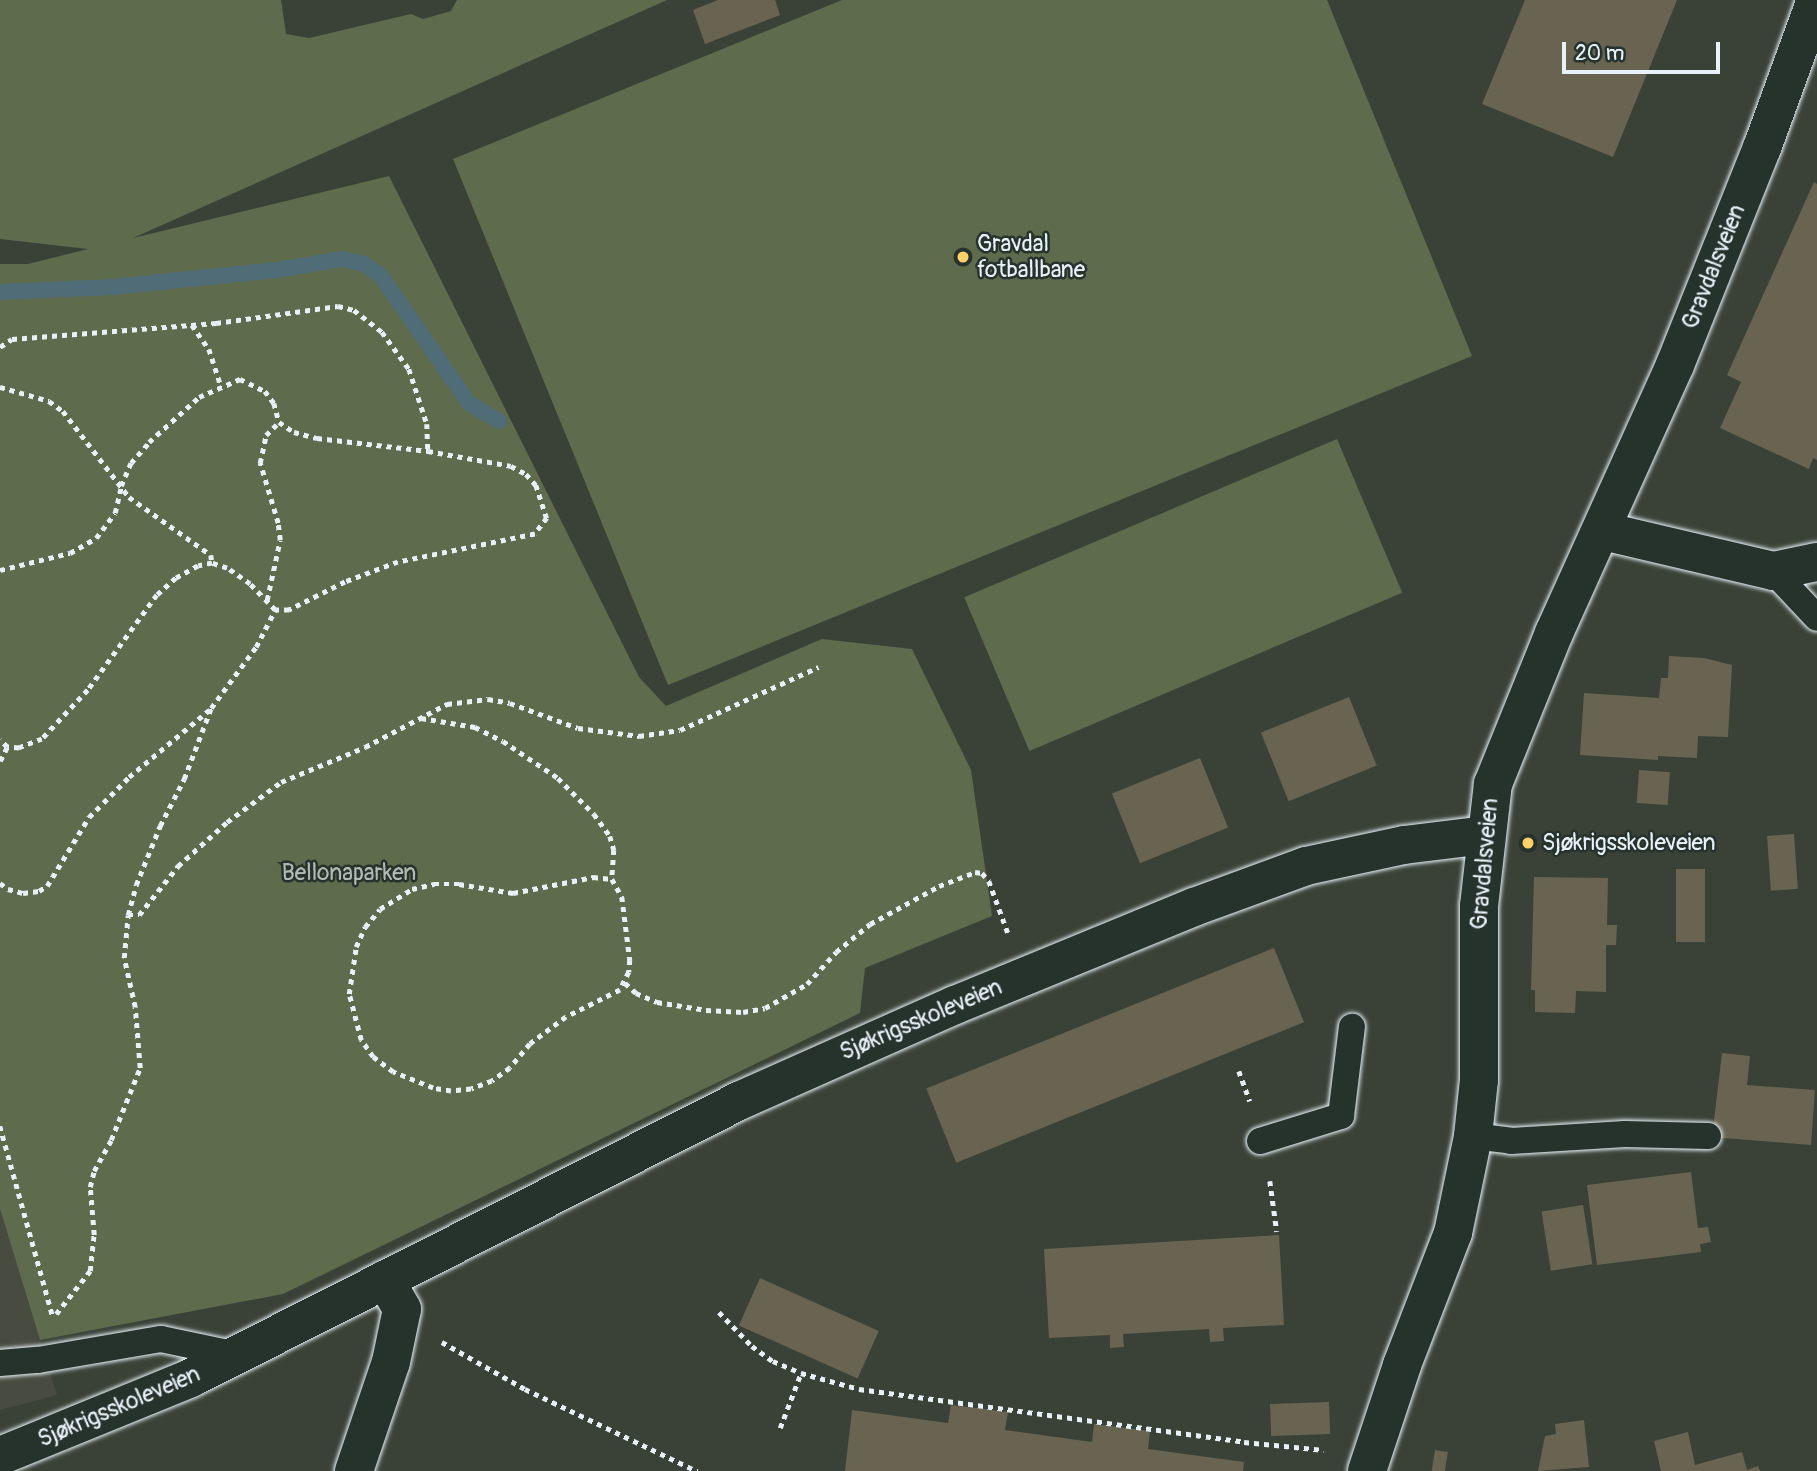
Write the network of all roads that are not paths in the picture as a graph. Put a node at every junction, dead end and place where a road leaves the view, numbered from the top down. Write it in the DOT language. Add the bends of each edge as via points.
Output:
graph roads {
  1 [pos="1816,0"];
  2 [pos="1602,531"];
  3 [pos="1817,562"];
  4 [pos="1773,571"];
  5 [pos="1817,618"];
  6 [pos="1485,835"];
  7 [pos="1352,1027"];
  8 [pos="1472,1136"];
  9 [pos="1708,1136"];
  10 [pos="1261,1141"];
  11 [pos="394,1295"];
  12 [pos="237,1354"];
  13 [pos="0,1363"];
  14 [pos="0,1456"];
  15 [pos="1370,1459"];
  16 [pos="354,1471"];
  1 -- 2 [label="street, Gravdalsveien" via="1675,365"];
  2 -- 4 [label="street"];
  2 -- 6 [label="street, Gravdalsveien" via="1493,784"];
  3 -- 4 [label="street"];
  4 -- 5 [label="lane"];
  6 -- 8 [label="street, Gravdalsveien" via="1479,906 1479,1080"];
  6 -- 11 [label="street, Sjøkrigsskoleveien" via="1404,845 1306,866 1024,976 739,1101"];
  7 -- 10 [label="lane" via="1341,1116"];
  8 -- 9 [label="lane" via="1511,1140"];
  8 -- 15 [label="street, Gravdalsveien" via="1453,1233"];
  11 -- 12 [label="street, Sjøkrigsskoleveien"];
  11 -- 16 [label="street" via="391,1362"];
  12 -- 13 [label="lane, Sjøkrigsskoleveien" via="161,1339"];
  12 -- 14 [label="street, Sjøkrigsskoleveien" via="115,1411"];
}
